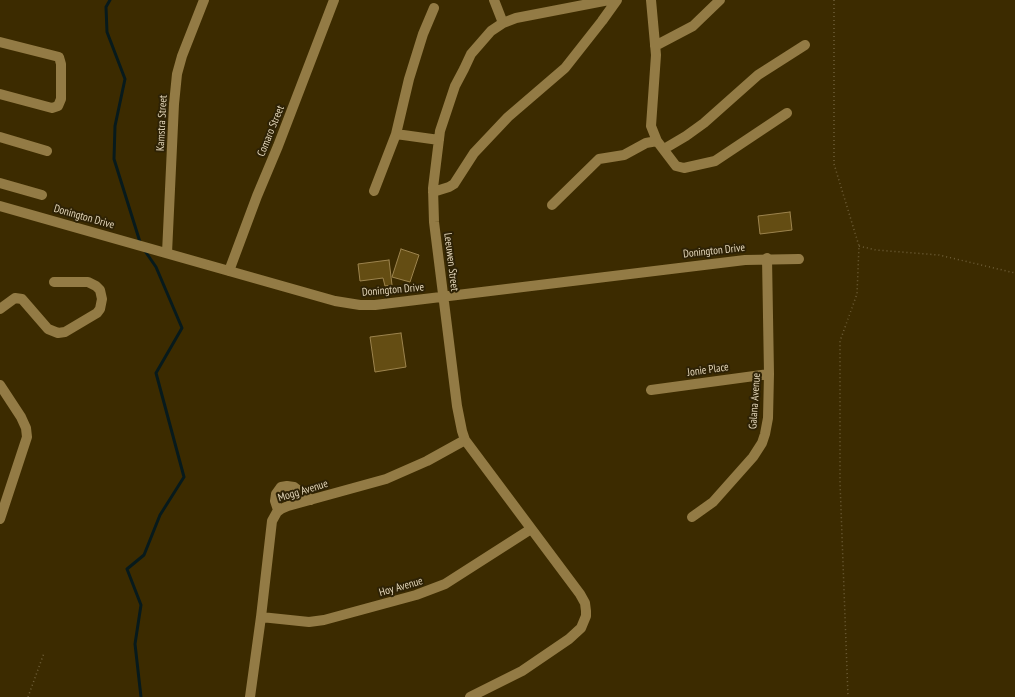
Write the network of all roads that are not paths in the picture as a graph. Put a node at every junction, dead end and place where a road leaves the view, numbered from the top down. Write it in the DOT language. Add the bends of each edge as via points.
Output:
graph roads {
  1 [pos="204,0"];
  2 [pos="334,0"];
  3 [pos="494,0"];
  4 [pos="609,0"];
  5 [pos="617,0"];
  6 [pos="651,0"];
  7 [pos="720,0"];
  8 [pos="434,8"];
  9 [pos="503,23"];
  10 [pos="0,42"];
  11 [pos="805,45"];
  12 [pos="655,46"];
  13 [pos="0,94"];
  14 [pos="787,113"];
  15 [pos="396,134"];
  16 [pos="0,137"];
  17 [pos="439,140"];
  18 [pos="657,141"];
  19 [pos="664,149"];
  20 [pos="47,151"];
  21 [pos="0,182"];
  22 [pos="374,191"];
  23 [pos="433,192"];
  24 [pos="42,195"];
  25 [pos="552,205"];
  26 [pos="0,206"];
  27 [pos="163,252"];
  28 [pos="767,258"];
  29 [pos="799,259"];
  30 [pos="229,271"];
  31 [pos="54,282"];
  32 [pos="443,296"];
  33 [pos="0,309"];
  34 [pos="769,374"];
  35 [pos="0,385"];
  36 [pos="651,390"];
  37 [pos="465,440"];
  38 [pos="311,500"];
  39 [pos="278,510"];
  40 [pos="692,517"];
  41 [pos="0,519"];
  42 [pos="531,529"];
  43 [pos="261,617"];
  44 [pos="250,697"];
  45 [pos="470,697"];
  1 -- 27 [label="street, Kamstra Street" via="177,74"];
  2 -- 30 [label="street, Comaro Street"];
  3 -- 9 [label="street"];
  4 -- 9 [label="street, Leeuwen Street" via="516,18"];
  5 -- 23 [label="street" via="565,68 508,117 474,153 454,184"];
  6 -- 12 [label="street"];
  7 -- 12 [label="street" via="693,26"];
  8 -- 15 [label="street" via="409,79"];
  9 -- 17 [label="street, Leeuwen Street" via="485,36 471,54 455,86"];
  10 -- 13 [label="street" via="59,57 61,99 58,106 52,108"];
  11 -- 19 [label="street" via="758,75 704,123"];
  12 -- 18 [label="street" via="651,122"];
  14 -- 19 [label="street" via="715,161 680,168"];
  15 -- 17 [label="street"];
  15 -- 22 [label="street"];
  16 -- 20 [label="street"];
  17 -- 23 [label="street, Leeuwen Street"];
  18 -- 19 [label="street"];
  18 -- 25 [label="street" via="646,143 624,155 597,160"];
  21 -- 24 [label="street"];
  23 -- 32 [label="street, Leeuwen Street"];
  26 -- 27 [label="street, Donington Drive"];
  27 -- 30 [label="street, Donington Drive"];
  28 -- 29 [label="street, Donington Drive"];
  28 -- 32 [label="street, Donington Drive"];
  28 -- 34 [label="street, Galana Avenue"];
  30 -- 32 [label="street, Donington Drive" via="352,304 375,305"];
  31 -- 33 [label="street" via="88,282 96,286 102,298 100,309 70,329 58,333 48,329 22,299 15,298"];
  32 -- 37 [label="street, Leeuwen Street" via="458,413"];
  34 -- 36 [label="street, Jonie Place"];
  34 -- 40 [label="street, Galana Avenue" via="768,418 762,443 753,457 713,502"];
  35 -- 41 [label="street" via="21,417 28,437"];
  37 -- 38 [label="street, Mogg Avenue" via="427,461 386,479"];
  37 -- 42 [label="street, Leeuwen Street"];
  38 -- 39 [label="street, Mogg Avenue"];
  38 -- 39 [label="street" via="294,487 281,487 275,501"];
  39 -- 43 [label="street, Mogg Avenue" via="272,521"];
  42 -- 43 [label="street, Hoy Avenue" via="445,584 424,593 324,620 309,622"];
  42 -- 45 [label="street, Leeuwen Street" via="580,594 585,603 586,616 581,628 553,651 522,671"];
  43 -- 44 [label="street, Mogg Avenue"];
}
